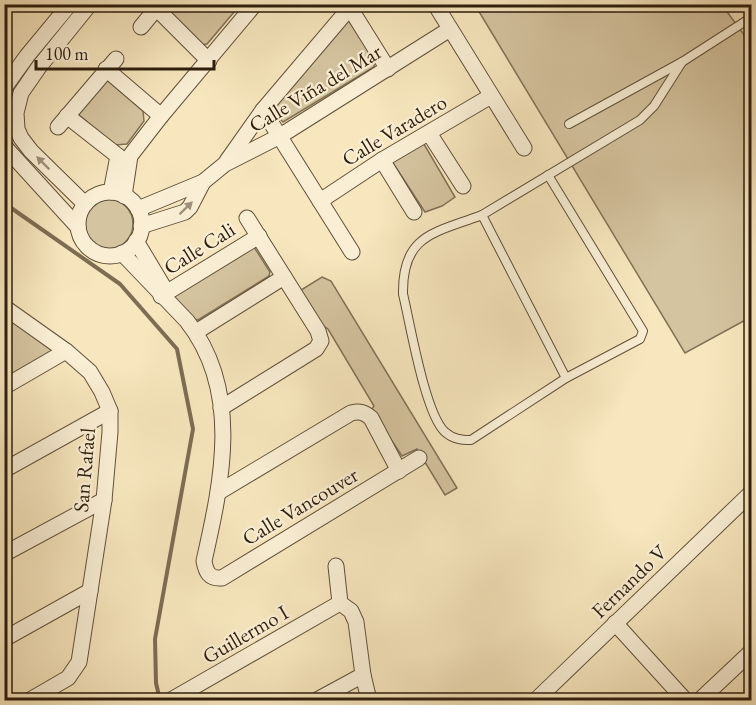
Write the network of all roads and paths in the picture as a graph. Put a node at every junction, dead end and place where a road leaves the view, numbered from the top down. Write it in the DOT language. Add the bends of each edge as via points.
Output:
graph roads {
  1 [pos="70,4"];
  2 [pos="90,4"];
  3 [pos="255,4"];
  4 [pos="435,4"];
  5 [pos="351,6"];
  6 [pos="159,7"];
  7 [pos="752,17"];
  8 [pos="141,27"];
  9 [pos="450,29"];
  10 [pos="209,61"];
  11 [pos="33,62"];
  12 [pos="682,62"];
  13 [pos="388,69"];
  14 [pos="4,88"];
  15 [pos="491,96"];
  16 [pos="263,110"];
  17 [pos="160,116"];
  18 [pos="568,124"];
  19 [pos="429,133"];
  20 [pos="280,136"];
  21 [pos="4,146"];
  22 [pos="524,148"];
  23 [pos="124,156"];
  24 [pos="382,160"];
  25 [pos="225,164"];
  26 [pos="548,175"];
  27 [pos="203,182"];
  28 [pos="463,186"];
  29 [pos="118,194"];
  30 [pos="320,201"];
  31 [pos="85,204"];
  32 [pos="138,209"];
  33 [pos="414,212"];
  34 [pos="482,215"];
  35 [pos="247,218"];
  36 [pos="141,226"];
  37 [pos="78,227"];
  38 [pos="259,236"];
  39 [pos="136,242"];
  40 [pos="352,252"];
  41 [pos="122,253"];
  42 [pos="284,278"];
  43 [pos="167,298"];
  44 [pos="4,307"];
  45 [pos="196,332"];
  46 [pos="66,351"];
  47 [pos="566,378"];
  48 [pos="4,387"];
  49 [pos="221,408"];
  50 [pos="110,411"];
  51 [pos="419,458"];
  52 [pos="4,470"];
  53 [pos="399,471"];
  54 [pos="219,492"];
  55 [pos="752,492"];
  56 [pos="104,500"];
  57 [pos="4,554"];
  58 [pos="336,566"];
  59 [pos="90,591"];
  60 [pos="340,603"];
  61 [pos="615,623"];
  62 [pos="4,639"];
  63 [pos="752,651"];
  64 [pos="363,675"];
  65 [pos="30,700"];
  66 [pos="171,700"];
  67 [pos="317,700"];
  68 [pos="369,700"];
  69 [pos="537,700"];
  70 [pos="685,700"];
  71 [pos="699,700"];
  1 -- 11 [label="street"];
  2 -- 11 [label="street"];
  3 -- 10 [label="street"];
  4 -- 9 [label="street"];
  5 -- 13 [label="street"];
  5 -- 16 [label="street"];
  6 -- 8 [label="street"];
  6 -- 10 [label="street"];
  7 -- 12 [label="lane"];
  9 -- 13 [label="street, Calle Viña del Mar"];
  9 -- 15 [label="street"];
  10 -- 17 [label="street"];
  11 -- 14 [label="street"];
  31 -- 11 [label="street, one-way" via="31,151 17,129 16,113"];
  12 -- 18 [label="lane"];
  12 -- 26 [label="lane" via="649,113"];
  13 -- 20 [label="street, Calle Viña del Mar"];
  15 -- 19 [label="street, Calle Varadero"];
  15 -- 22 [label="street"];
  16 -- 20 [label="street"];
  16 -- 25 [label="street"];
  17 -- 23 [label="street"];
  17 -- 23 [label="street" via="111,64 62,121"];
  19 -- 24 [label="street, Calle Varadero"];
  19 -- 28 [label="street"];
  20 -- 25 [label="street, Calle Viña del Mar"];
  20 -- 30 [label="street"];
  21 -- 37 [label="street"];
  23 -- 29 [label="street"];
  24 -- 30 [label="street, Calle Varadero"];
  24 -- 33 [label="street"];
  25 -- 27 [label="street, Calle Viña del Mar"];
  26 -- 34 [label="lane"];
  26 -- 47 [label="lane" via="643,331 640,339"];
  27 -- 32 [label="street, Calle Viña del Mar"];
  36 -- 27 [label="street, Calle Viña del Mar, one-way" via="184,212"];
  29 -- 31 [label="street" via="97,195"];
  29 -- 32 [label="street"];
  30 -- 40 [label="street"];
  31 -- 37 [label="street"];
  32 -- 36 [label="street"];
  34 -- 47 [label="lane"];
  34 -- 47 [label="lane" via="426,237 408,255 404,267 403,294 433,415 452,437 471,440"];
  35 -- 38 [label="street"];
  36 -- 39 [label="street"];
  37 -- 41 [label="street" via="82,240 91,249 102,255"];
  38 -- 42 [label="street"];
  38 -- 43 [label="street, Calle Cali"];
  39 -- 41 [label="street"];
  39 -- 43 [label="street"];
  41 -- 43 [label="street"];
  42 -- 45 [label="street"];
  42 -- 49 [label="street" via="321,335 319,346"];
  43 -- 45 [label="street"];
  44 -- 46 [label="street, San Rafael"];
  45 -- 49 [label="street" via="213,366"];
  46 -- 48 [label="street"];
  46 -- 50 [label="street, San Rafael" via="90,372"];
  49 -- 54 [label="street"];
  50 -- 52 [label="street"];
  50 -- 56 [label="street, San Rafael"];
  51 -- 53 [label="street, Calle Vancouver"];
  53 -- 54 [label="street" via="371,418 358,412"];
  53 -- 54 [label="street, Calle Vancouver" via="222,578 215,578 209,576 204,561"];
  55 -- 61 [label="street, Fernando V"];
  56 -- 57 [label="street"];
  56 -- 59 [label="street, San Rafael"];
  58 -- 60 [label="street"];
  59 -- 62 [label="street"];
  59 -- 65 [label="street, San Rafael" via="79,662 68,678"];
  60 -- 64 [label="street" via="351,611 356,622"];
  60 -- 66 [label="street, Guillermo I"];
  61 -- 69 [label="street, Fernando V"];
  61 -- 70 [label="street"];
  63 -- 71 [label="street"];
  64 -- 67 [label="street"];
  64 -- 68 [label="street"];
}
